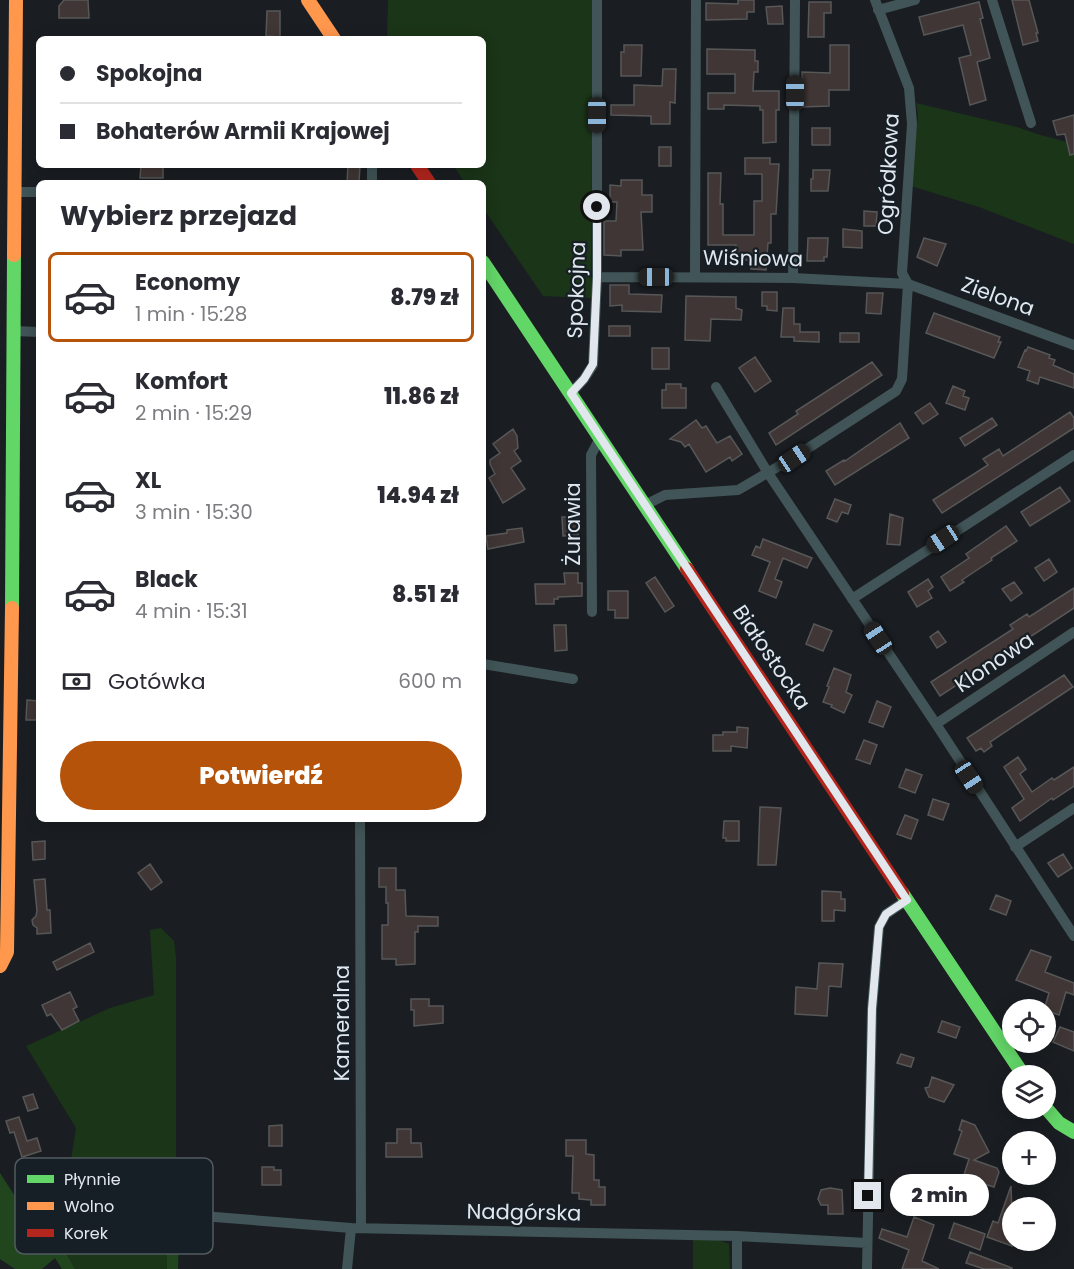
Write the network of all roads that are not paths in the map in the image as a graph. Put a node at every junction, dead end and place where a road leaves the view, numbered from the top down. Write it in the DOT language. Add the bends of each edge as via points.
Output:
graph roads {
  1 [pos="16,0"];
  2 [pos="308,0"];
  3 [pos="597,0"];
  4 [pos="696,0"];
  5 [pos="795,0"];
  6 [pos="915,0"];
  7 [pos="992,0"];
  8 [pos="877,5"];
  9 [pos="332,36"];
  10 [pos="1031,123"];
  11 [pos="14,192"];
  12 [pos="36,192"];
  13 [pos="486,266"];
  14 [pos="597,277"];
  15 [pos="695,277"];
  16 [pos="794,278"];
  17 [pos="908,284"];
  18 [pos="14,331"];
  19 [pos="36,332"];
  20 [pos="1074,345"];
  21 [pos="716,387"];
  22 [pos="571,393"];
  23 [pos="600,438"];
  24 [pos="1074,455"];
  25 [pos="768,473"];
  26 [pos="645,505"];
  27 [pos="852,599"];
  28 [pos="592,612"];
  29 [pos="1074,632"];
  30 [pos="486,664"];
  31 [pos="573,679"];
  32 [pos="936,724"];
  33 [pos="1074,808"];
  34 [pos="360,822"];
  35 [pos="1015,847"];
  36 [pos="907,900"];
  37 [pos="1074,936"];
  38 [pos="0,966"];
  39 [pos="1017,1065"];
  40 [pos="1056,1119"];
  41 [pos="1074,1132"];
  42 [pos="213,1217"];
  43 [pos="356,1228"];
  44 [pos="737,1236"];
  45 [pos="867,1243"];
  46 [pos="347,1269"];
  47 [pos="737,1269"];
  48 [pos="867,1269"];
  1 -- 11 [label="street"];
  2 -- 9 [label="street"];
  3 -- 14 [label="street, Spokojna"];
  4 -- 15 [label="street"];
  5 -- 16 [label="street"];
  6 -- 8 [label="street"];
  7 -- 10 [label="street"];
  8 -- 17 [label="street, Ogródkowa" via="909,88 912,124 902,273"];
  11 -- 12 [label="street"];
  11 -- 18 [label="street"];
  13 -- 22 [label="street, Białostocka"];
  14 -- 15 [label="street, Wiśniowa"];
  14 -- 22 [label="street, Spokojna" via="593,364"];
  15 -- 16 [label="street, Wiśniowa"];
  16 -- 17 [label="street, Wiśniowa"];
  17 -- 20 [label="street, Zielona"];
  17 -- 25 [label="street, Ogródkowa" via="902,379 896,391"];
  18 -- 19 [label="street"];
  18 -- 38 [label="street" via="8,935 7,952"];
  21 -- 25 [label="street"];
  22 -- 23 [label="street, Białostocka"];
  23 -- 26 [label="street, Białostocka"];
  23 -- 28 [label="street, Żurawia" via="591,455"];
  24 -- 27 [label="street"];
  25 -- 26 [label="street, Ogródkowa" via="738,490 665,495"];
  25 -- 27 [label="street"];
  26 -- 36 [label="street, Białostocka"];
  27 -- 32 [label="street"];
  29 -- 32 [label="street, Klonowa"];
  30 -- 31 [label="street"];
  32 -- 35 [label="street"];
  33 -- 35 [label="street"];
  34 -- 43 [label="street, Kameralna"];
  35 -- 37 [label="street"];
  36 -- 39 [label="street, Białostocka"];
  36 -- 45 [label="street" via="886,914 879,927 872,1009"];
  40 -- 41 [label="street"];
  42 -- 43 [label="street, Nadgórska"];
  43 -- 44 [label="street, Nadgórska"];
  43 -- 46 [label="street, Kameralna"];
  44 -- 45 [label="street, Nadgórska"];
  44 -- 47 [label="street"];
  45 -- 48 [label="street"];
}
